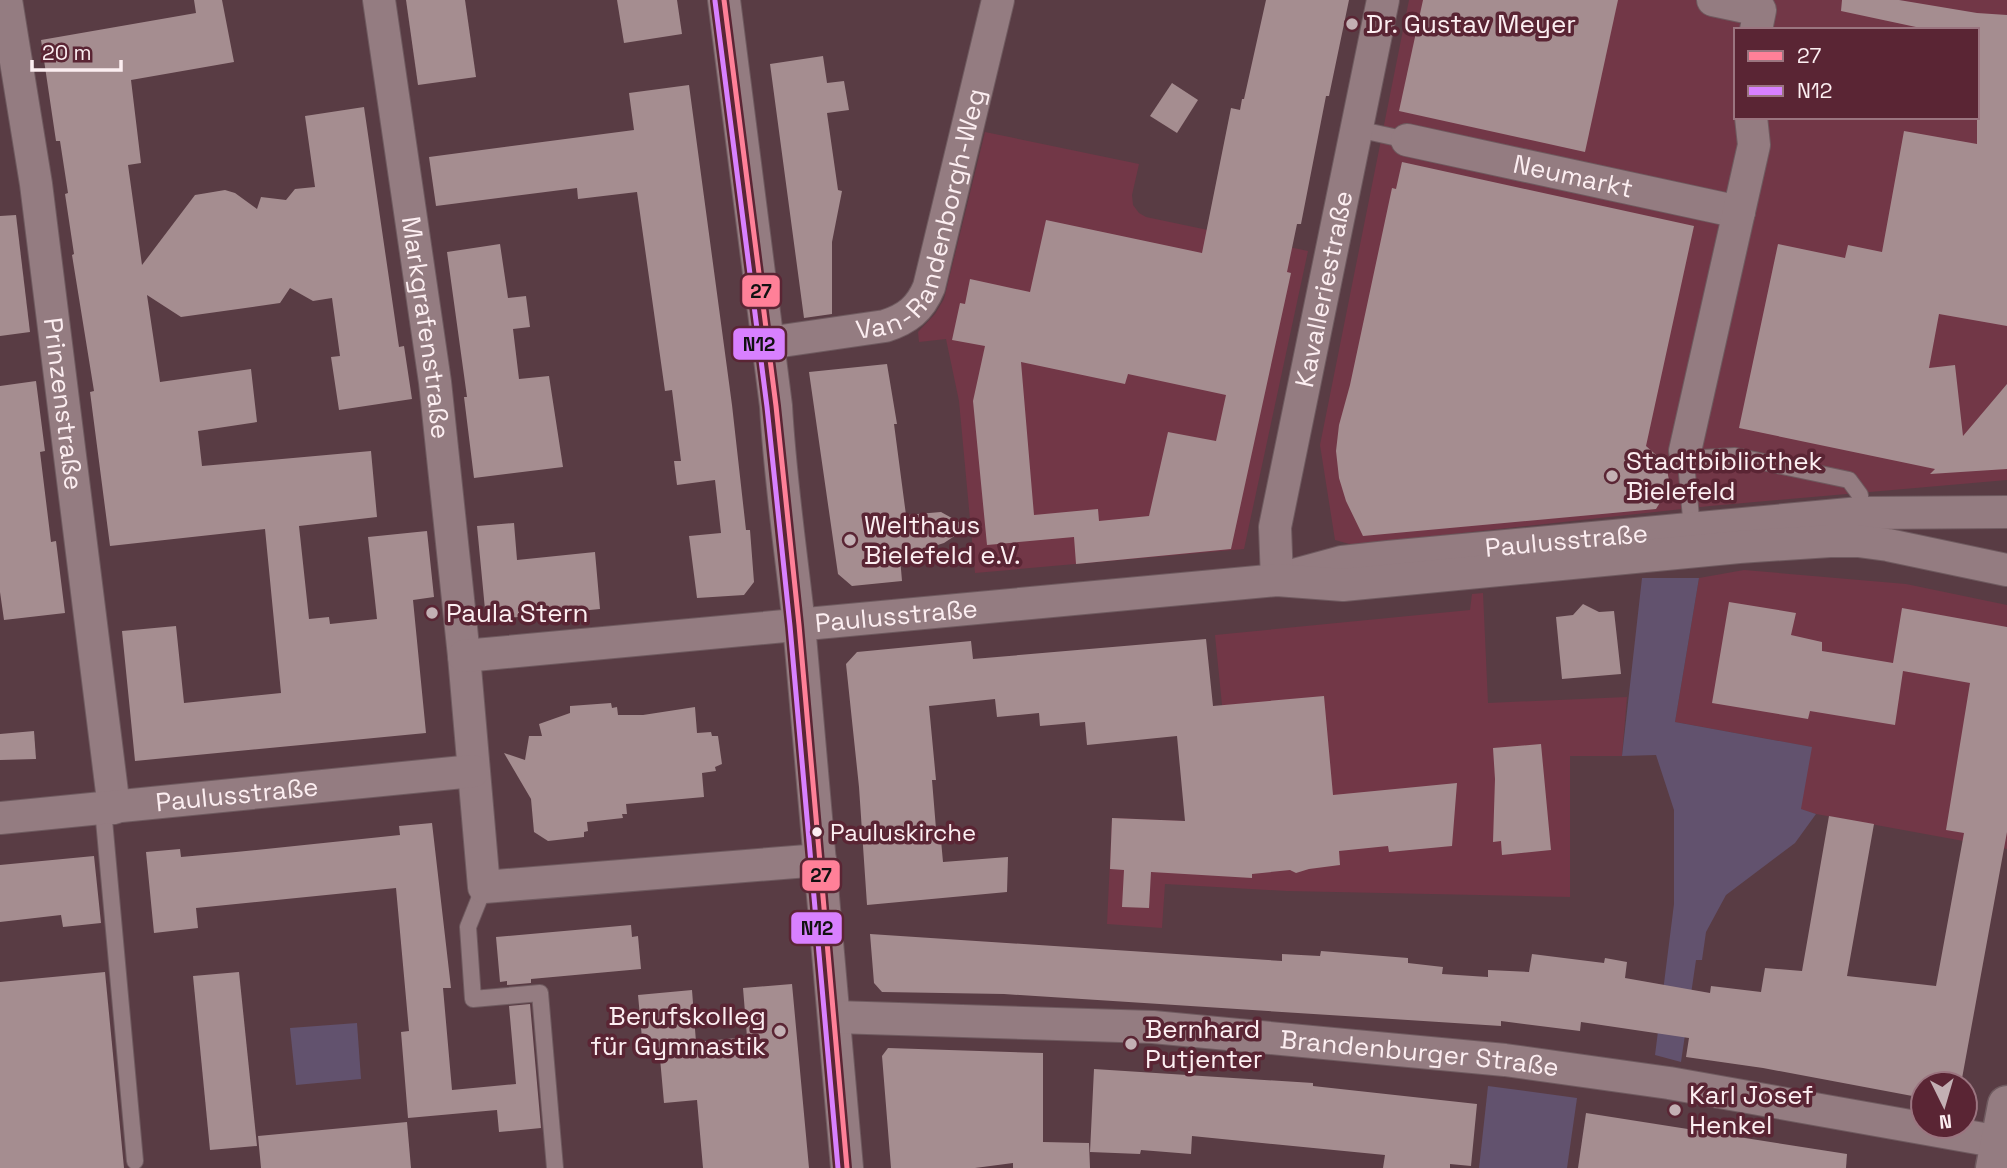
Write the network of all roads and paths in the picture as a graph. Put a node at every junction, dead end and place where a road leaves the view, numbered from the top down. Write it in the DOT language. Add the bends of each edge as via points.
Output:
graph roads {
  1 [pos="6,0"];
  2 [pos="379,0"];
  3 [pos="724,0"];
  4 [pos="998,0"];
  5 [pos="1383,0"];
  6 [pos="1713,0"];
  7 [pos="1756,28"];
  8 [pos="1751,119"];
  9 [pos="1357,129"];
  10 [pos="1407,140"];
  11 [pos="1739,212"];
  12 [pos="768,343"];
  13 [pos="1686,455"];
  14 [pos="2007,512"];
  15 [pos="1859,527"];
  16 [pos="1692,529"];
  17 [pos="2007,570"];
  18 [pos="1277,580"];
  19 [pos="799,625"];
  20 [pos="464,656"];
  21 [pos="473,771"];
  22 [pos="108,808"];
  23 [pos="0,818"];
  24 [pos="820,859"];
  25 [pos="484,887"];
  26 [pos="835,1017"];
  27 [pos="2001,1138"];
  28 [pos="135,1161"];
  29 [pos="555,1168"];
  30 [pos="847,1168"];
  1 -- 22 [label="street, Prinzenstraße" via="36,184"];
  2 -- 20 [label="street, Markgrafenstraße" via="435,382"];
  3 -- 12 [label="street"];
  4 -- 12 [label="street, Van-Randenborgh-Weg" via="923,302 907,317 885,326"];
  5 -- 9 [label="street, Kavalleriestraße"];
  6 -- 7 [label="street" via="1760,10"];
  8 -- 11 [label="street" via="1754,145"];
  9 -- 10 [label="lane"];
  9 -- 18 [label="street, Kavalleriestraße" via="1275,527"];
  10 -- 11 [label="street, Neumarkt"];
  11 -- 13 [label="street"];
  12 -- 19 [label="street"];
  13 -- 15 [label="lane" via="1735,456 1849,480 1860,495"];
  13 -- 16 [label="lane"];
  14 -- 15 [label="street, Paulusstraße"];
  15 -- 16 [label="street, Paulusstraße"];
  15 -- 17 [label="street, Paulusstraße" via="1930,553"];
  15 -- 18 [label="street, Paulusstraße" via="1739,547 1343,585"];
  16 -- 18 [label="street, Paulusstraße" via="1342,562"];
  18 -- 19 [label="street, Paulusstraße"];
  19 -- 20 [label="street, Paulusstraße"];
  19 -- 24 [label="street"];
  20 -- 21 [label="street"];
  21 -- 22 [label="street, Paulusstraße"];
  21 -- 25 [label="street"];
  22 -- 23 [label="street, Paulusstraße"];
  22 -- 28 [label="lane"];
  24 -- 25 [label="street"];
  24 -- 26 [label="street"];
  25 -- 29 [label="lane" via="468,927 473,999 540,993"];
  26 -- 27 [label="street, Brandenburger Straße" via="1153,1027 1505,1060"];
  26 -- 30 [label="street"];
}
